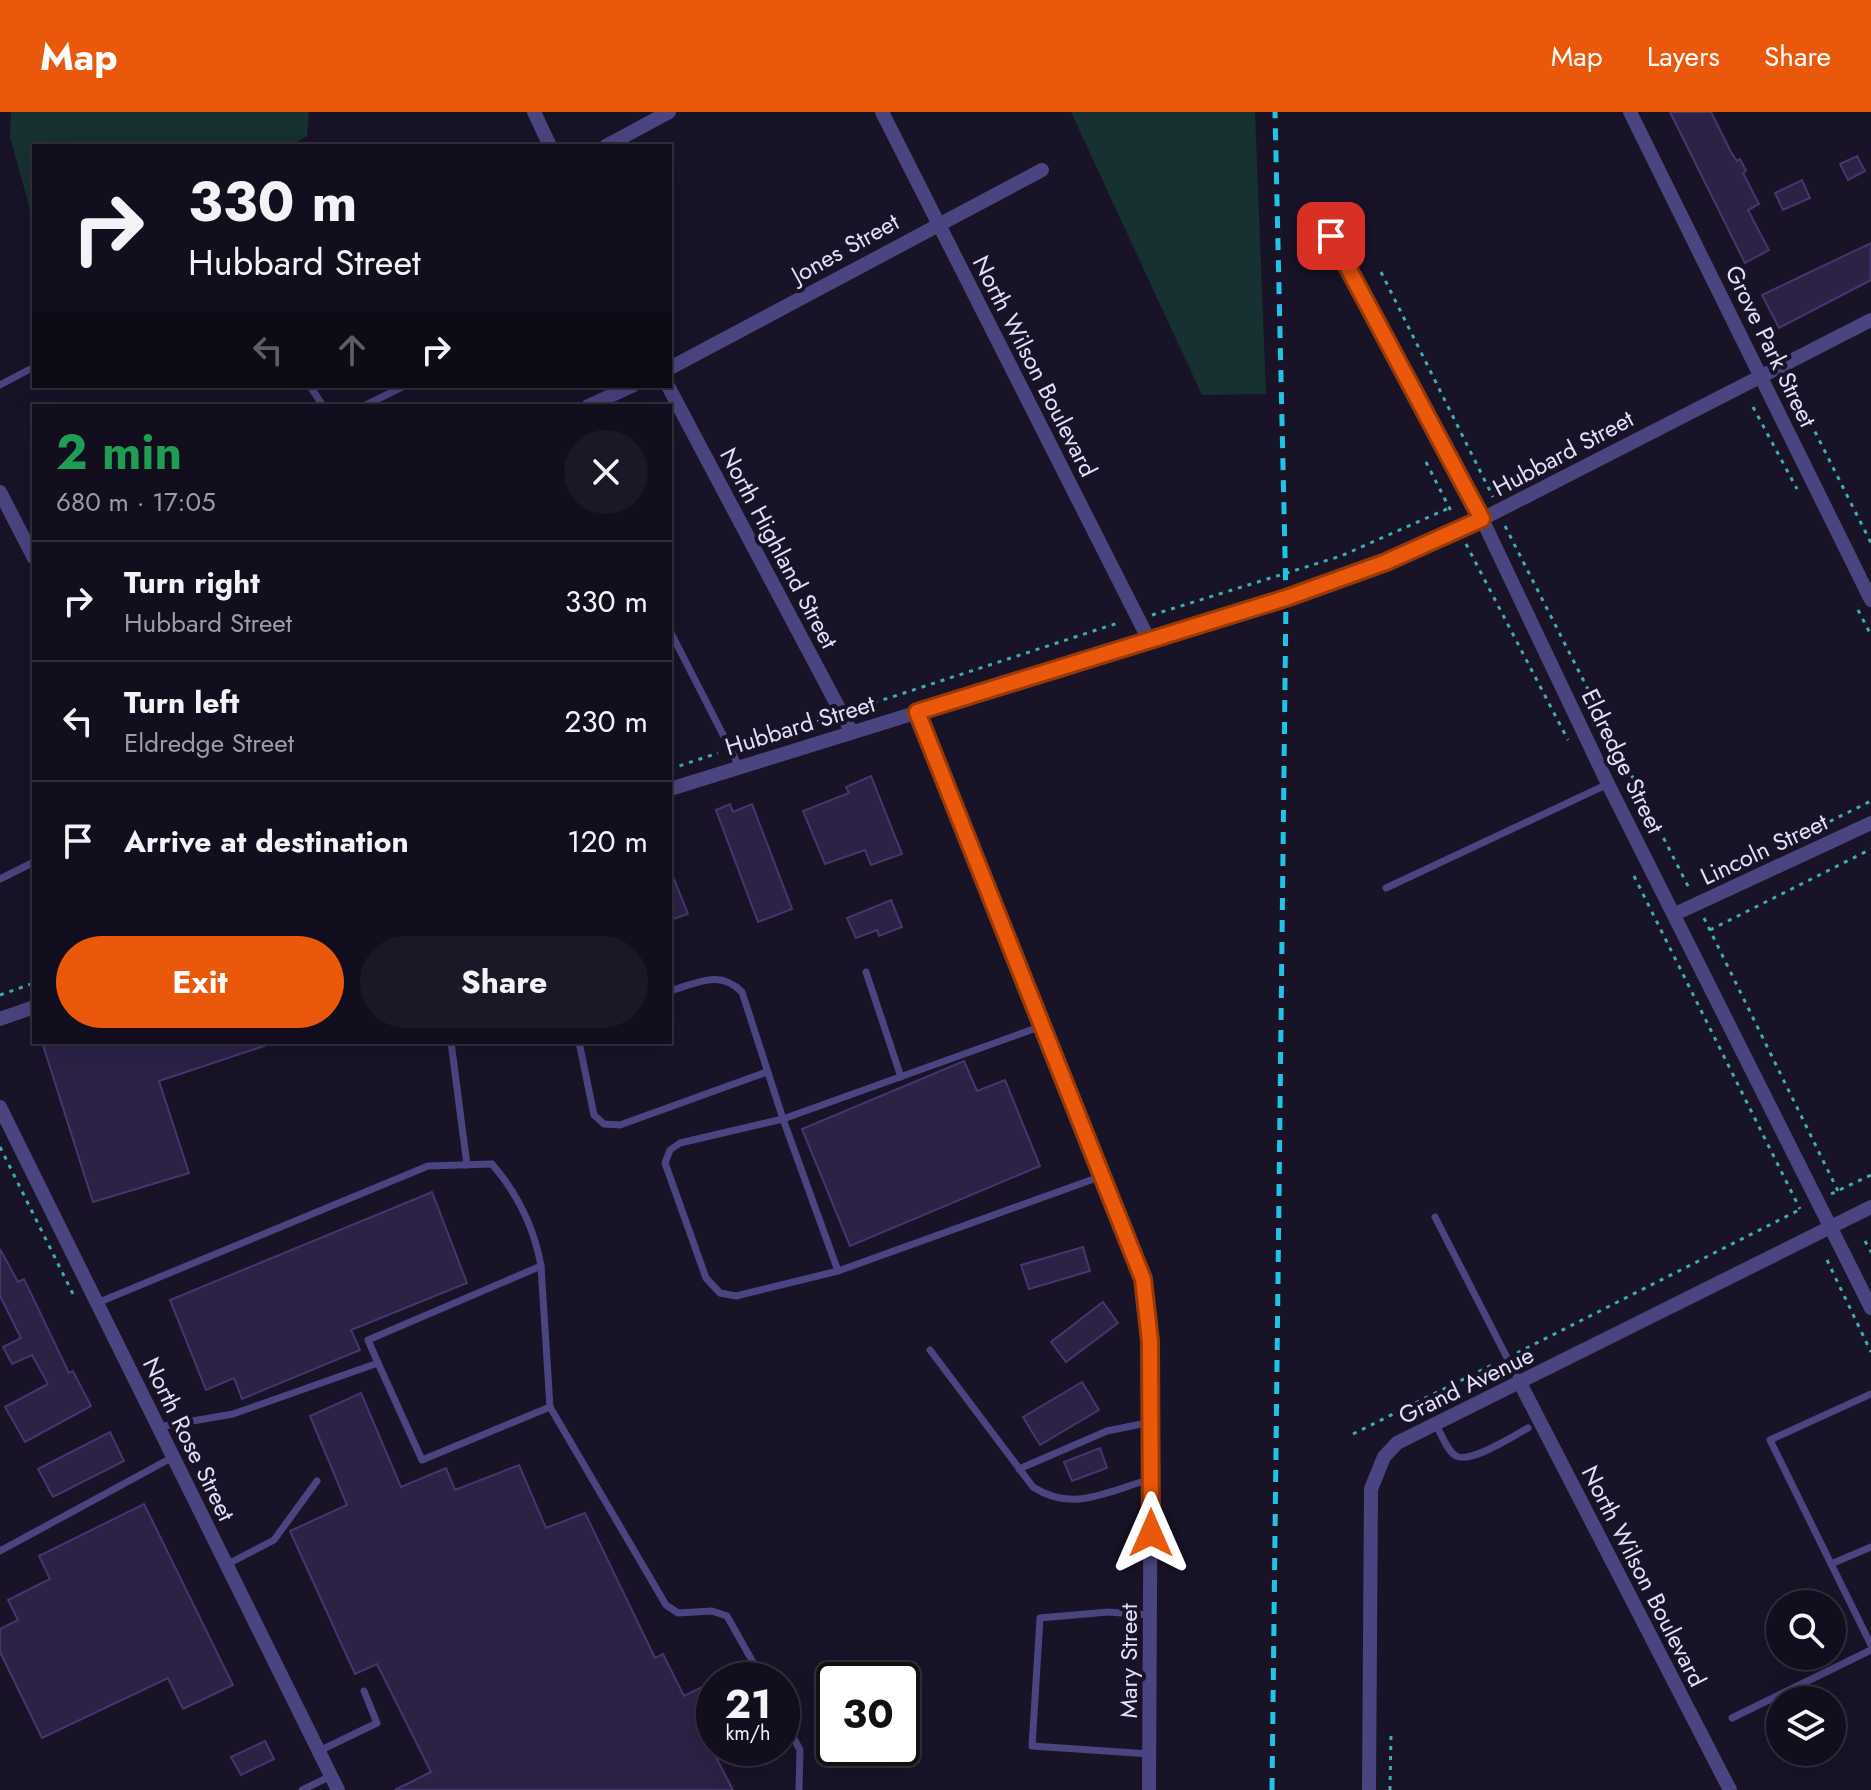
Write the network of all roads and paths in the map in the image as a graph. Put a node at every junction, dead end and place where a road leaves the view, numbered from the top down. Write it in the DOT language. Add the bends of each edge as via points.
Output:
graph roads {
  1 [pos="534,112"];
  2 [pos="669,112"];
  3 [pos="882,112"];
  4 [pos="1630,112"];
  5 [pos="549,144"];
  6 [pos="610,144"];
  7 [pos="1042,170"];
  8 [pos="938,223"];
  9 [pos="1331,236"];
  10 [pos="1381,272"];
  11 [pos="1871,320"];
  12 [pos="1781,364"];
  13 [pos="672,367"];
  14 [pos="32,368"];
  15 [pos="1761,374"];
  16 [pos="0,385"];
  17 [pos="400,388"];
  18 [pos="628,388"];
  19 [pos="669,388"];
  20 [pos="368,404"];
  21 [pos="592,404"];
  22 [pos="1753,407"];
  23 [pos="1426,462"];
  24 [pos="0,492"];
  25 [pos="1801,497"];
  26 [pos="1449,508"];
  27 [pos="1498,511"];
  28 [pos="1482,519"];
  29 [pos="1459,529"];
  30 [pos="1871,543"];
  31 [pos="32,554"];
  32 [pos="1871,600"];
  33 [pos="1138,619"];
  34 [pos="672,635"];
  35 [pos="1149,640"];
  36 [pos="917,712"];
  37 [pos="842,714"];
  38 [pos="851,731"];
  39 [pos="731,749"];
  40 [pos="1572,749"];
  41 [pos="739,766"];
  42 [pos="672,768"];
  43 [pos="1608,784"];
  44 [pos="672,788"];
  45 [pos="1871,801"];
  46 [pos="1871,823"];
  47 [pos="1774,849"];
  48 [pos="1871,849"];
  49 [pos="32,863"];
  50 [pos="1629,865"];
  51 [pos="0,879"];
  52 [pos="1386,888"];
  53 [pos="1698,905"];
  54 [pos="1675,914"];
  55 [pos="1710,930"];
  56 [pos="866,972"];
  57 [pos="32,984"];
  58 [pos="672,990"];
  59 [pos="0,995"];
  60 [pos="32,1008"];
  61 [pos="0,1019"];
  62 [pos="1043,1026"];
  63 [pos="451,1044"];
  64 [pos="579,1044"];
  65 [pos="767,1072"];
  66 [pos="901,1077"];
  67 [pos="0,1107"];
  68 [pos="783,1119"];
  69 [pos="467,1165"];
  70 [pos="1871,1175"];
  71 [pos="1102,1176"];
  72 [pos="1838,1191"];
  73 [pos="1817,1201"];
  74 [pos="1871,1207"];
  75 [pos="1800,1209"];
  76 [pos="1435,1217"];
  77 [pos="1829,1228"];
  78 [pos="1865,1241"];
  79 [pos="1871,1252"];
  80 [pos="1827,1260"];
  81 [pos="541,1266"];
  82 [pos="838,1271"];
  83 [pos="97,1303"];
  84 [pos="1871,1308"];
  85 [pos="930,1350"];
  86 [pos="1871,1352"];
  87 [pos="1507,1358"];
  88 [pos="378,1363"];
  89 [pos="1520,1383"];
  90 [pos="1871,1394"];
  91 [pos="550,1407"];
  92 [pos="1151,1422"];
  93 [pos="1435,1423"];
  94 [pos="158,1427"];
  95 [pos="1528,1428"];
  96 [pos="1353,1434"];
  97 [pos="173,1457"];
  98 [pos="1019,1469"];
  99 [pos="1151,1479"];
  100 [pos="317,1481"];
  101 [pos="1871,1547"];
  102 [pos="0,1551"];
  103 [pos="1831,1564"];
  104 [pos="226,1565"];
  105 [pos="1150,1615"];
  106 [pos="1871,1648"];
  107 [pos="753,1662"];
  108 [pos="364,1691"];
  109 [pos="1732,1718"];
  110 [pos="1391,1733"];
  111 [pos="319,1751"];
  112 [pos="1150,1754"];
  113 [pos="800,1766"];
  114 [pos="331,1776"];
  115 [pos="302,1790"];
  116 [pos="338,1790"];
  117 [pos="799,1790"];
  118 [pos="1149,1790"];
  119 [pos="1369,1790"];
  120 [pos="1390,1790"];
  121 [pos="1730,1790"];
  1 -- 5 [label="street"];
  2 -- 6 [label="street"];
  3 -- 8 [label="street, North Wilson Boulevard"];
  4 -- 15 [label="street, Grove Park Street"];
  7 -- 8 [label="street, Jones Street"];
  8 -- 13 [label="street, Jones Street"];
  8 -- 33 [label="street, North Wilson Boulevard"];
  9 -- 28 [label="street, Eldredge Street"];
  10 -- 27 [label="path"];
  11 -- 12 [label="street, Hubbard Street"];
  12 -- 15 [label="street, Hubbard Street"];
  12 -- 30 [label="path"];
  14 -- 16 [label="lane"];
  15 -- 27 [label="street, Hubbard Street"];
  15 -- 32 [label="street, Grove Park Street"];
  17 -- 20 [label="lane"];
  18 -- 21 [label="street"];
  19 -- 37 [label="street, North Highland Street"];
  22 -- 25 [label="path"];
  23 -- 26 [label="path"];
  24 -- 31 [label="street"];
  26 -- 29 [label="path"];
  26 -- 33 [label="path" via="1341,556"];
  27 -- 28 [label="street, Hubbard Street"];
  27 -- 53 [label="path"];
  28 -- 29 [label="street, Hubbard Street"];
  28 -- 43 [label="street, Eldredge Street"];
  29 -- 35 [label="street, Hubbard Street" via="1386,562"];
  29 -- 40 [label="path"];
  33 -- 35 [label="street, North Wilson Boulevard"];
  33 -- 37 [label="path"];
  34 -- 39 [label="lane"];
  35 -- 36 [label="street, Hubbard Street"];
  36 -- 38 [label="street, Hubbard Street"];
  36 -- 62 [label="street, Mary Street"];
  37 -- 38 [label="street, North Highland Street"];
  37 -- 39 [label="path"];
  38 -- 41 [label="street, Hubbard Street"];
  39 -- 41 [label="lane"];
  39 -- 42 [label="path"];
  41 -- 44 [label="street, Hubbard Street"];
  43 -- 52 [label="lane"];
  43 -- 54 [label="street, Eldredge Street"];
  45 -- 47 [label="path"];
  46 -- 53 [label="street, Lincoln Street"];
  48 -- 55 [label="path"];
  49 -- 51 [label="lane"];
  50 -- 75 [label="path"];
  53 -- 54 [label="street, Lincoln Street"];
  53 -- 55 [label="path"];
  54 -- 73 [label="street, Eldredge Street"];
  55 -- 72 [label="path"];
  56 -- 66 [label="lane"];
  57 -- 59 [label="path"];
  58 -- 65 [label="lane" via="716,977 732,981 742,992"];
  60 -- 61 [label="street"];
  62 -- 66 [label="lane"];
  62 -- 71 [label="street, Mary Street"];
  63 -- 69 [label="lane"];
  64 -- 65 [label="lane" via="594,1115 604,1124 620,1125"];
  65 -- 68 [label="lane"];
  66 -- 68 [label="lane"];
  67 -- 83 [label="street, North Rose Street"];
  68 -- 82 [label="lane"];
  68 -- 82 [label="lane" via="680,1143 670,1150 665,1163 706,1278 720,1293 736,1296"];
  69 -- 81 [label="lane" via="492,1164 513,1188"];
  69 -- 83 [label="lane" via="428,1166"];
  70 -- 72 [label="path"];
  71 -- 82 [label="lane"];
  71 -- 92 [label="street, Mary Street" via="1143,1279"];
  72 -- 73 [label="path"];
  73 -- 75 [label="path"];
  73 -- 77 [label="street, Eldredge Street"];
  74 -- 77 [label="street, Grand Avenue"];
  75 -- 87 [label="path"];
  76 -- 87 [label="lane"];
  77 -- 84 [label="street, Eldredge Street"];
  77 -- 89 [label="street, Grand Avenue"];
  78 -- 79 [label="path"];
  80 -- 86 [label="path"];
  81 -- 88 [label="lane" via="368,1340"];
  81 -- 91 [label="lane"];
  83 -- 94 [label="street, North Rose Street"];
  85 -- 98 [label="lane"];
  87 -- 89 [label="lane"];
  87 -- 96 [label="path"];
  88 -- 91 [label="lane" via="422,1460"];
  88 -- 94 [label="lane" via="233,1414"];
  89 -- 93 [label="street, Grand Avenue"];
  89 -- 121 [label="street, North Wilson Boulevard"];
  90 -- 103 [label="lane" via="1770,1440"];
  91 -- 107 [label="lane" via="666,1605 678,1613 712,1611 727,1616"];
  92 -- 98 [label="lane" via="1107,1431"];
  92 -- 99 [label="street, Mary Street"];
  93 -- 95 [label="lane" via="1459,1458 1470,1458"];
  93 -- 119 [label="street, Grand Avenue" via="1397,1443 1384,1457 1371,1489"];
  94 -- 97 [label="street, North Rose Street"];
  97 -- 102 [label="lane"];
  97 -- 104 [label="street, North Rose Street"];
  98 -- 99 [label="lane" via="1053,1500 1076,1500"];
  99 -- 105 [label="street, Mary Street"];
  100 -- 104 [label="lane" via="274,1540"];
  101 -- 103 [label="lane"];
  103 -- 106 [label="lane"];
  104 -- 111 [label="street, North Rose Street"];
  105 -- 112 [label="street, Mary Street"];
  105 -- 112 [label="lane" via="1108,1612 1040,1618 1032,1746"];
  106 -- 109 [label="lane"];
  108 -- 111 [label="lane" via="377,1723"];
  110 -- 120 [label="path"];
  111 -- 114 [label="street, North Rose Street"];
  112 -- 118 [label="street, Mary Street"];
  113 -- 117 [label="lane"];
  114 -- 115 [label="lane"];
  114 -- 116 [label="street, North Rose Street"];
}
